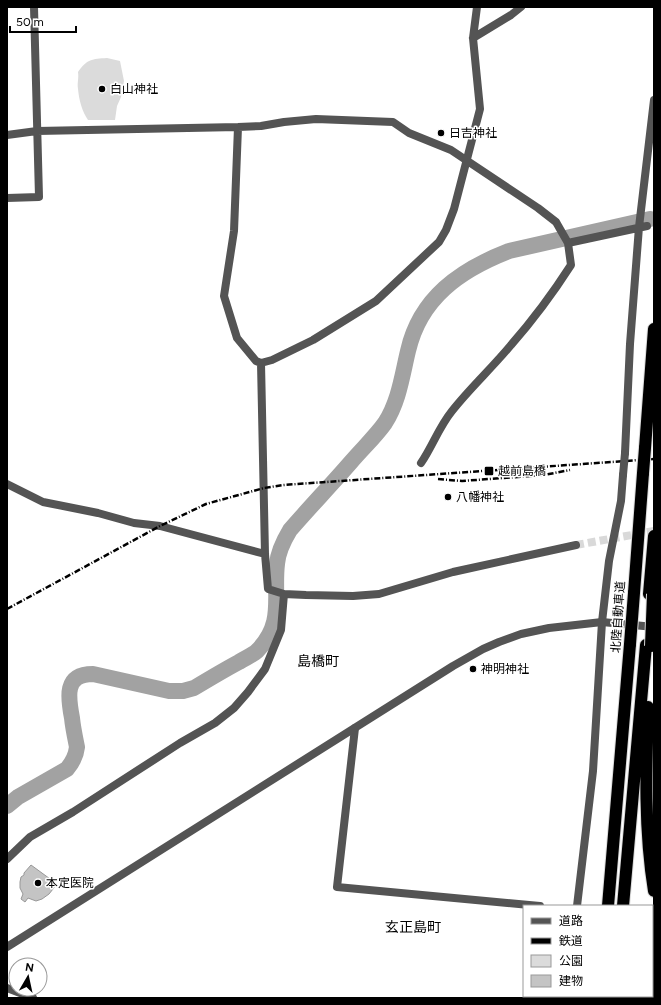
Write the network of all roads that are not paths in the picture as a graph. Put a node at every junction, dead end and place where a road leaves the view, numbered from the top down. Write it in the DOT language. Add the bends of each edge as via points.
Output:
graph roads {
  1 [pos="34,7"];
  2 [pos="477,7"];
  3 [pos="521,7"];
  4 [pos="473,38"];
  5 [pos="654,100"];
  6 [pos="238,127"];
  7 [pos="36,131"];
  8 [pos="7,135"];
  9 [pos="467,161"];
  10 [pos="7,198"];
  11 [pos="641,224"];
  12 [pos="566,240"];
  13 [pos="654,329"];
  14 [pos="261,363"];
  15 [pos="421,463"];
  16 [pos="7,484"];
  17 [pos="654,536"];
  18 [pos="654,543"];
  19 [pos="576,546"];
  20 [pos="265,554"];
  21 [pos="279,592"];
  22 [pos="602,622"];
  23 [pos="654,627"];
  24 [pos="648,645"];
  25 [pos="355,728"];
  26 [pos="614,831"];
  27 [pos="7,859"];
  28 [pos="654,891"];
  29 [pos="529,905"];
  30 [pos="577,905"];
  31 [pos="602,905"];
  32 [pos="608,905"];
  33 [pos="623,905"];
  34 [pos="7,947"];
  35 [pos="7,988"];
  36 [pos="33,998"];
  1 -- 7 [label="street"];
  2 -- 4 [label="street"];
  3 -- 4 [label="street"];
  4 -- 9 [label="street" via="480,109"];
  5 -- 11 [label="street"];
  6 -- 7 [label="street"];
  6 -- 9 [label="street" via="316,119 393,122 409,133 451,150"];
  6 -- 14 [label="street" via="234,231 224,296 237,338 256,361"];
  7 -- 8 [label="street"];
  7 -- 10 [label="street" via="39,197"];
  9 -- 12 [label="street" via="556,222"];
  9 -- 14 [label="street" via="446,230 431,251 376,301 313,340"];
  11 -- 12 [label="street"];
  11 -- 22 [label="street, bridge" via="630,344 621,501 609,561"];
  12 -- 15 [label="street" via="572,265 551,297 451,412"];
  13 -- 26 [label="highway, 北陸自動車道, bridge"];
  14 -- 20 [label="street"];
  16 -- 20 [label="street" via="43,502 98,512 134,523 160,526"];
  17 -- 18 [label="highway"];
  18 -- 24 [label="highway"];
  19 -- 21 [label="street" via="453,572 379,594 353,596"];
  20 -- 21 [label="street" via="268,589"];
  21 -- 27 [label="street" via="281,630 265,669 234,708 215,723 30,837"];
  22 -- 23 [label="street"];
  22 -- 25 [label="street" via="554,627 499,642 453,666"];
  22 -- 30 [label="street" via="593,771"];
  24 -- 28 [label="highway" via="646,795"];
  24 -- 33 [label="highway"];
  25 -- 29 [label="street" via="337,887"];
  25 -- 34 [label="street"];
  26 -- 31 [label="highway"];
  26 -- 32 [label="highway, 北陸自動車道"];
  35 -- 36 [label="street"];
}
